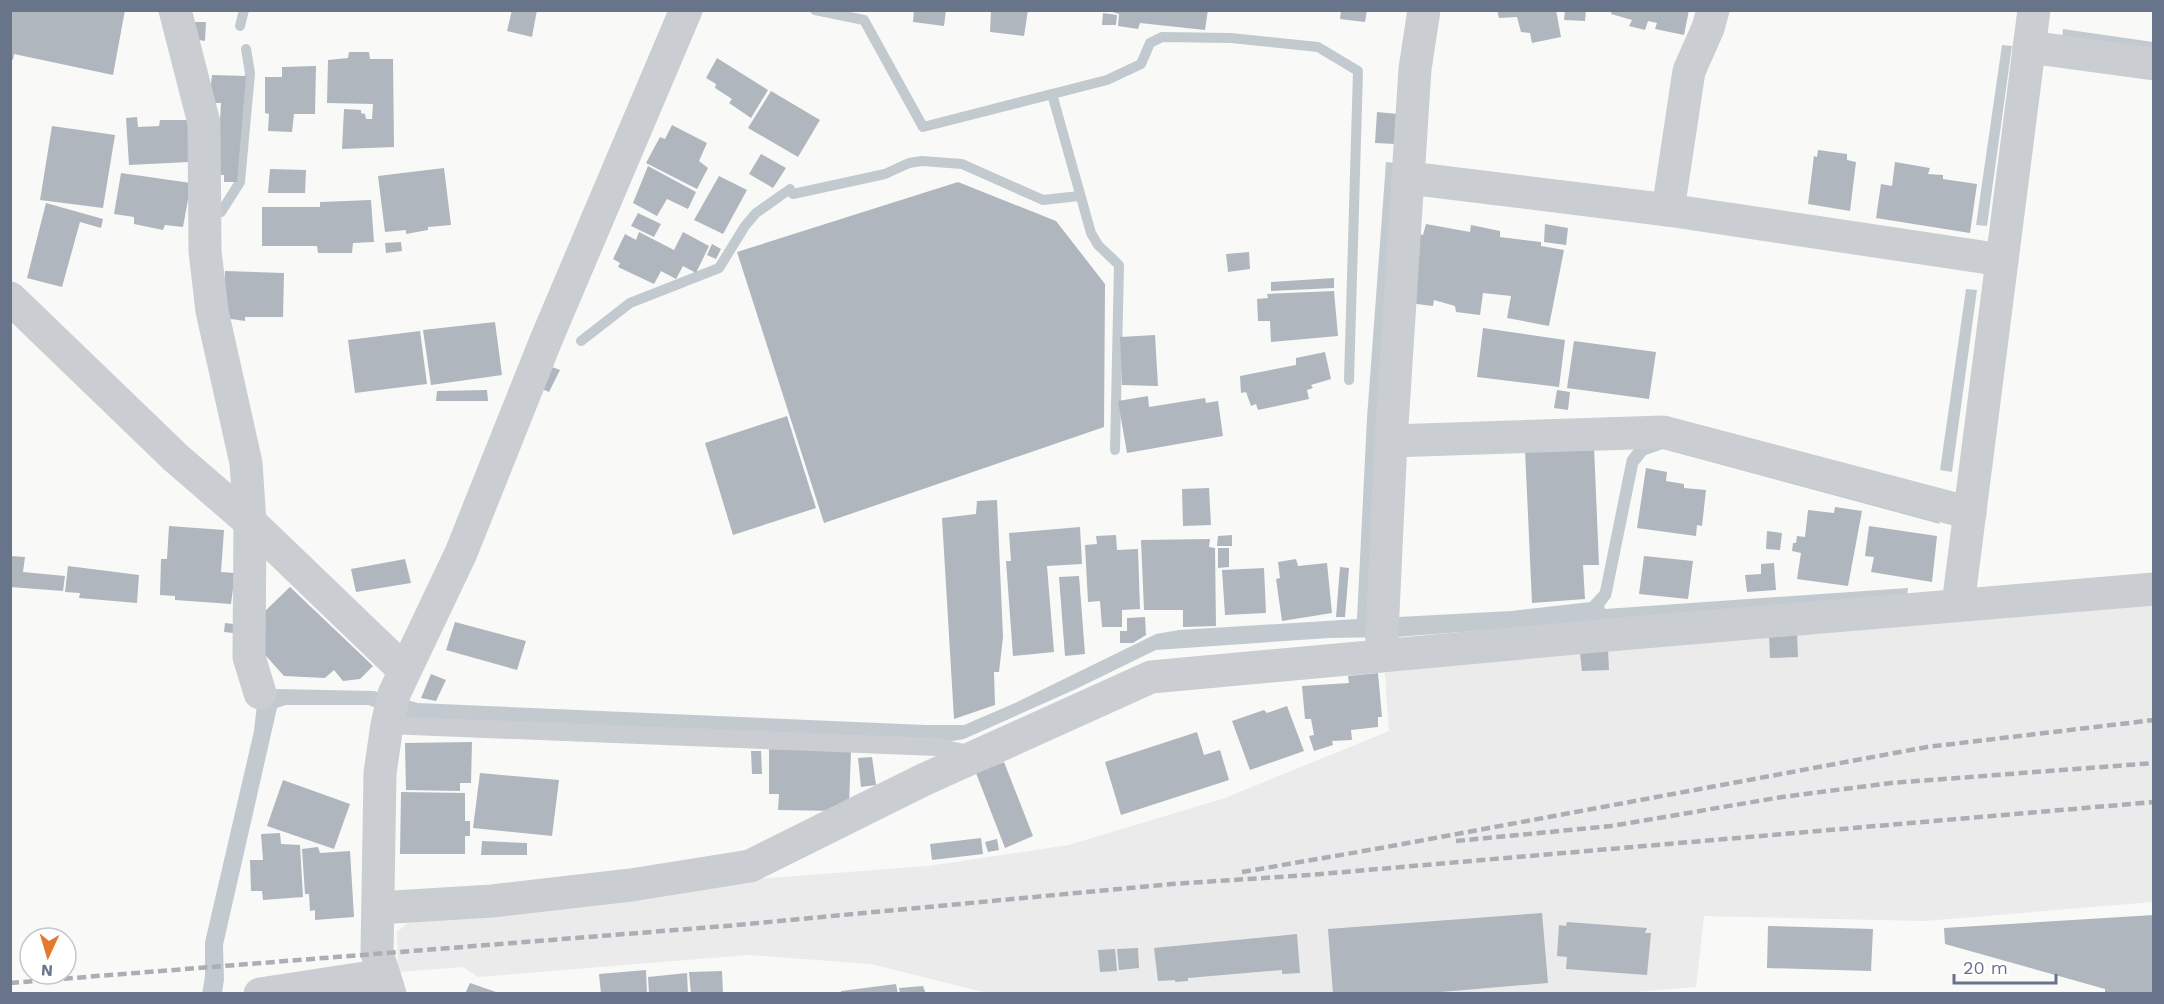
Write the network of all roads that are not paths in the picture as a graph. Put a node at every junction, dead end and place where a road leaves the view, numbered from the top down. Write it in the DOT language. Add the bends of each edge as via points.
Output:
graph roads {
  1 [pos="175,10"];
  2 [pos="686,10"];
  3 [pos="1424,10"];
  4 [pos="1713,10"];
  5 [pos="2034,10"];
  6 [pos="2029,47"];
  7 [pos="2154,64"];
  8 [pos="1409,178"];
  9 [pos="1668,210"];
  10 [pos="2002,260"];
  11 [pos="10,298"];
  12 [pos="1391,441"];
  13 [pos="1970,513"];
  14 [pos="250,522"];
  15 [pos="2154,589"];
  16 [pos="1958,605"];
  17 [pos="1381,656"];
  18 [pos="404,670"];
  19 [pos="260,693"];
  20 [pos="387,725"];
  21 [pos="978,755"];
  22 [pos="378,908"];
  23 [pos="387,984"];
  24 [pos="260,993"];
  1 -- 14 [label="street" via="204,123 204,251 212,311 246,463"];
  2 -- 18 [label="street" via="461,552"];
  3 -- 8 [label="street" via="1415,69"];
  4 -- 9 [label="street" via="1689,71"];
  5 -- 6 [label="street"];
  6 -- 7 [label="street"];
  6 -- 10 [label="street"];
  8 -- 9 [label="street"];
  8 -- 12 [label="street"];
  9 -- 10 [label="street"];
  10 -- 13 [label="street"];
  11 -- 14 [label="street" via="176,458"];
  12 -- 13 [label="street" via="1663,432"];
  12 -- 17 [label="street"];
  13 -- 16 [label="street"];
  14 -- 18 [label="street"];
  14 -- 19 [label="street" via="249,657"];
  15 -- 16 [label="street"];
  16 -- 17 [label="street"];
  17 -- 21 [label="street" via="1151,677"];
  18 -- 20 [label="street"];
  20 -- 21 [label="lane" via="925,746"];
  20 -- 22 [label="street" via="380,773"];
  21 -- 22 [label="street" via="750,866 492,901"];
  22 -- 23 [label="street" via="377,953"];
  23 -- 24 [label="street"];
}
